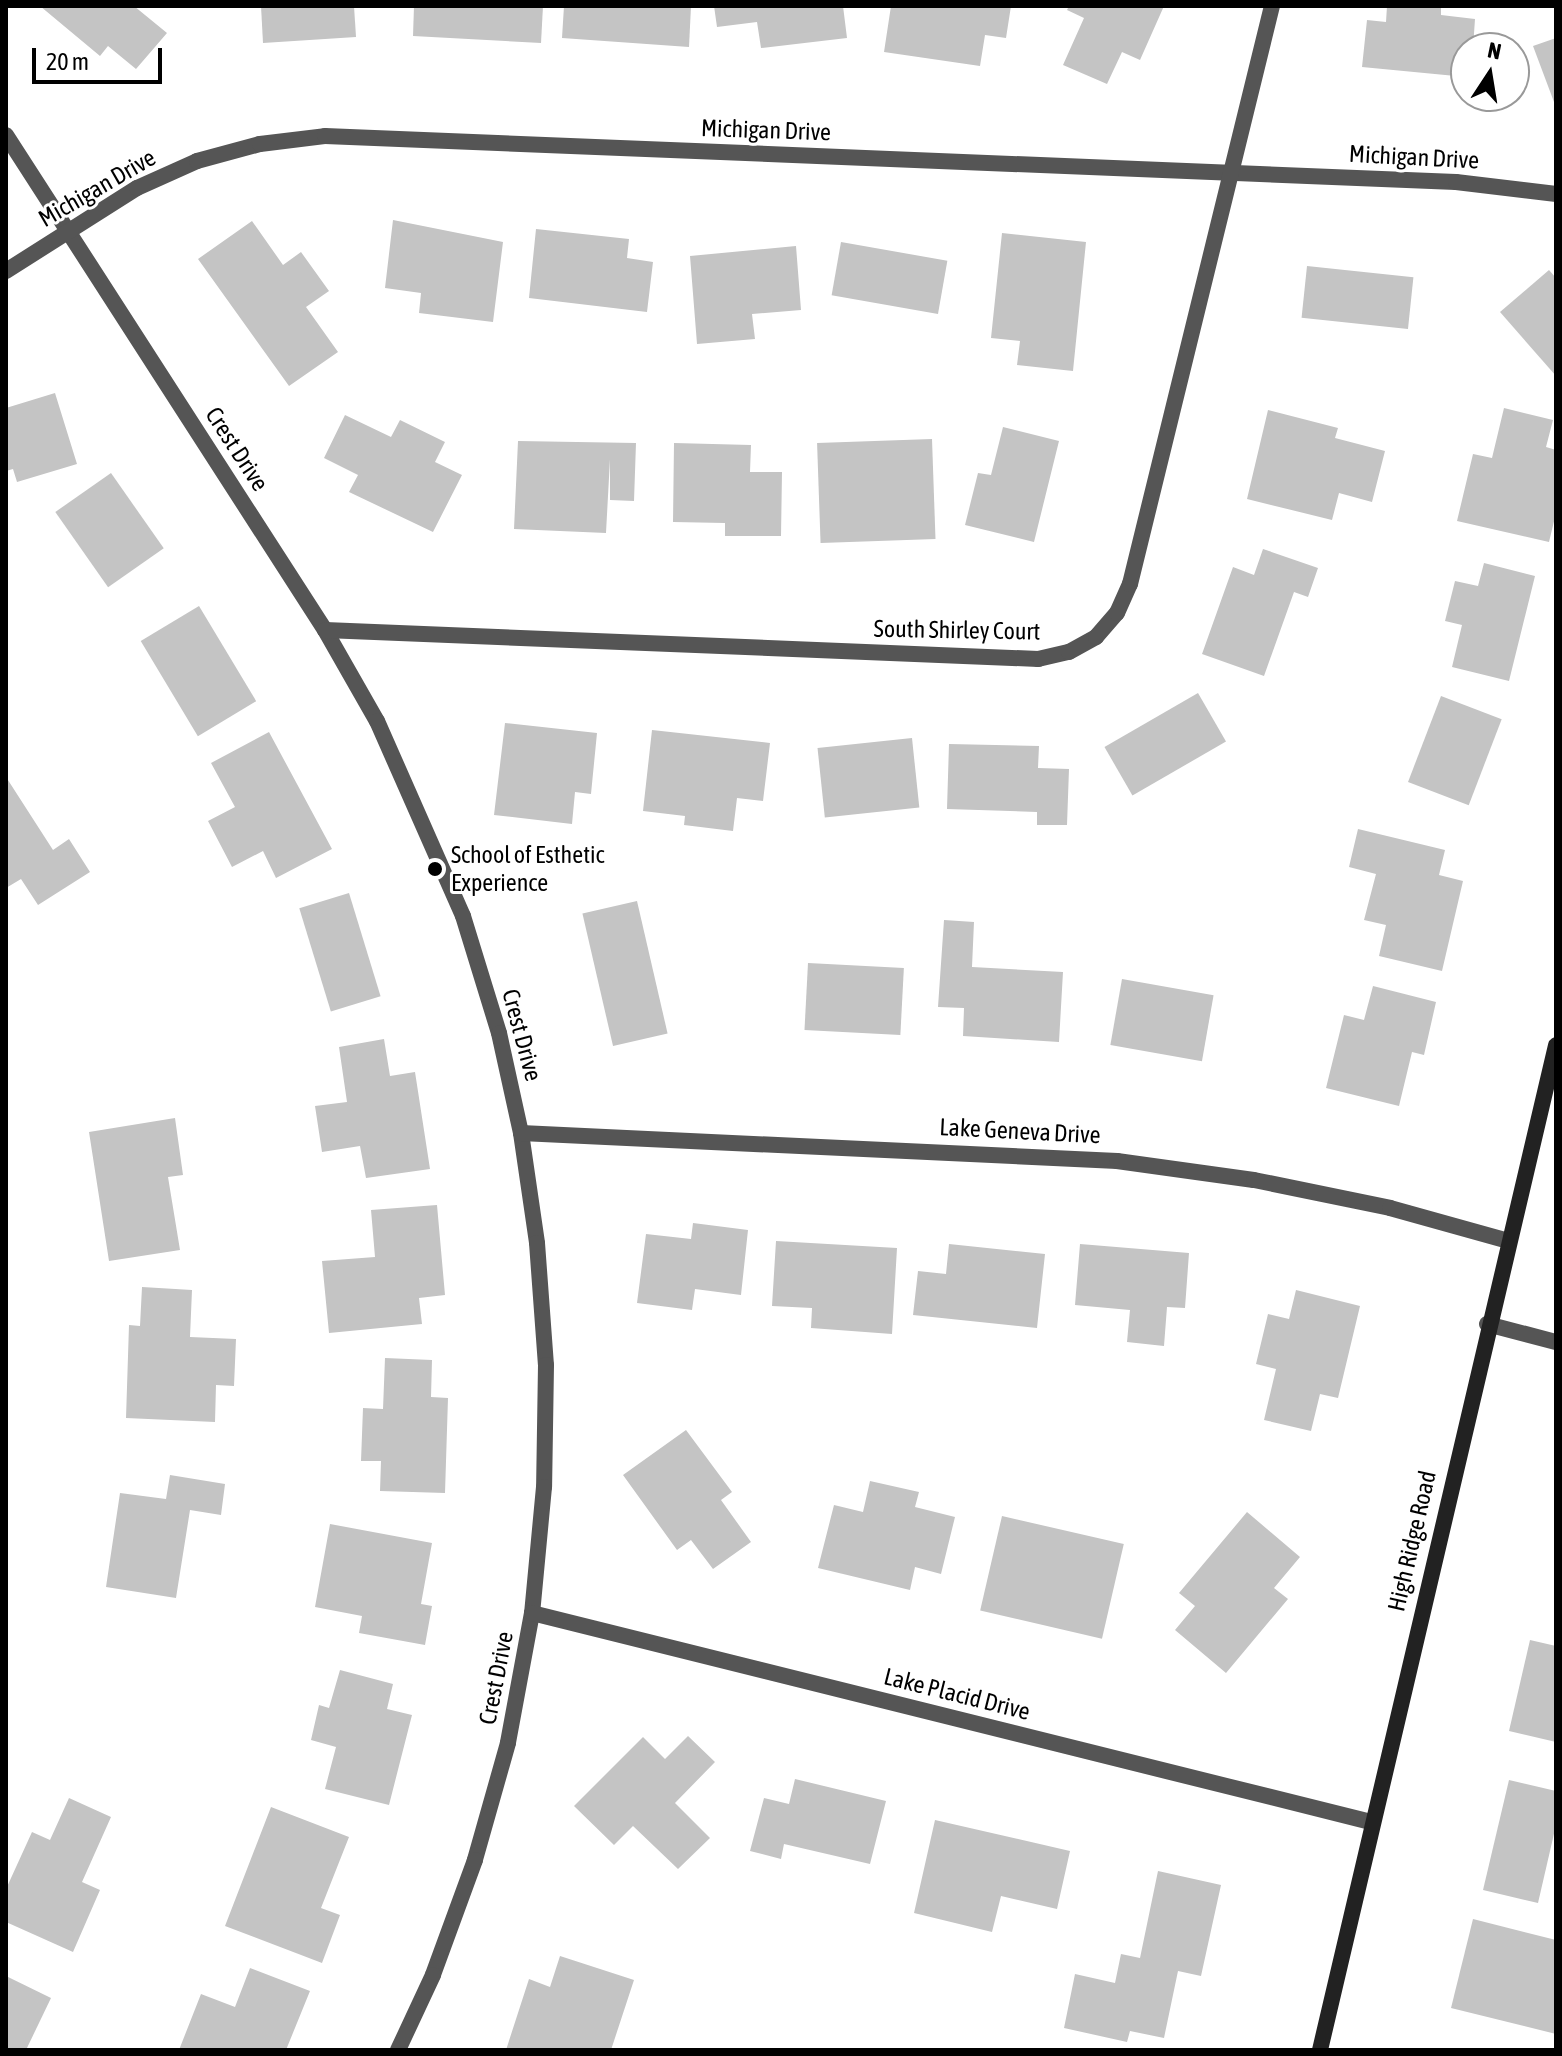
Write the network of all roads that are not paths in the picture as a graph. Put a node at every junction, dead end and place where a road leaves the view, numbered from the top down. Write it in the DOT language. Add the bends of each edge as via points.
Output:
graph roads {
  1 [pos="1272,6"];
  2 [pos="6,135"];
  3 [pos="1232,172"];
  4 [pos="1556,194"];
  5 [pos="67,231"];
  6 [pos="6,271"];
  7 [pos="325,630"];
  8 [pos="1556,1045"];
  9 [pos="521,1133"];
  10 [pos="1508,1241"];
  11 [pos="1487,1324"];
  12 [pos="1556,1342"];
  13 [pos="532,1613"];
  14 [pos="1371,1822"];
  15 [pos="398,2050"];
  16 [pos="1320,2050"];
  1 -- 3 [label="street, South Shirley Court"];
  2 -- 5 [label="street, Crest Drive"];
  3 -- 4 [label="street, Michigan Drive" via="1470,183"];
  3 -- 5 [label="street, Michigan Drive" via="325,136 260,144 197,161 137,188"];
  3 -- 7 [label="street, South Shirley Court" via="1130,584 1117,613 1096,637 1069,652 1038,659"];
  5 -- 6 [label="street, Michigan Drive"];
  5 -- 7 [label="street, Crest Drive"];
  7 -- 9 [label="street, Crest Drive" via="417,803 463,916 499,1033"];
  8 -- 10 [label="street, High Ridge Road"];
  9 -- 10 [label="street, Lake Geneva Drive" via="1117,1161 1254,1180 1390,1208"];
  9 -- 13 [label="street, Crest Drive" via="537,1243 546,1365 544,1487"];
  10 -- 11 [label="street, High Ridge Road"];
  11 -- 12 [label="street"];
  11 -- 14 [label="street, High Ridge Road"];
  13 -- 14 [label="street, Lake Placid Drive"];
  13 -- 15 [label="street, Crest Drive" via="508,1743 475,1860 433,1975"];
  14 -- 16 [label="street, High Ridge Road"];
}
